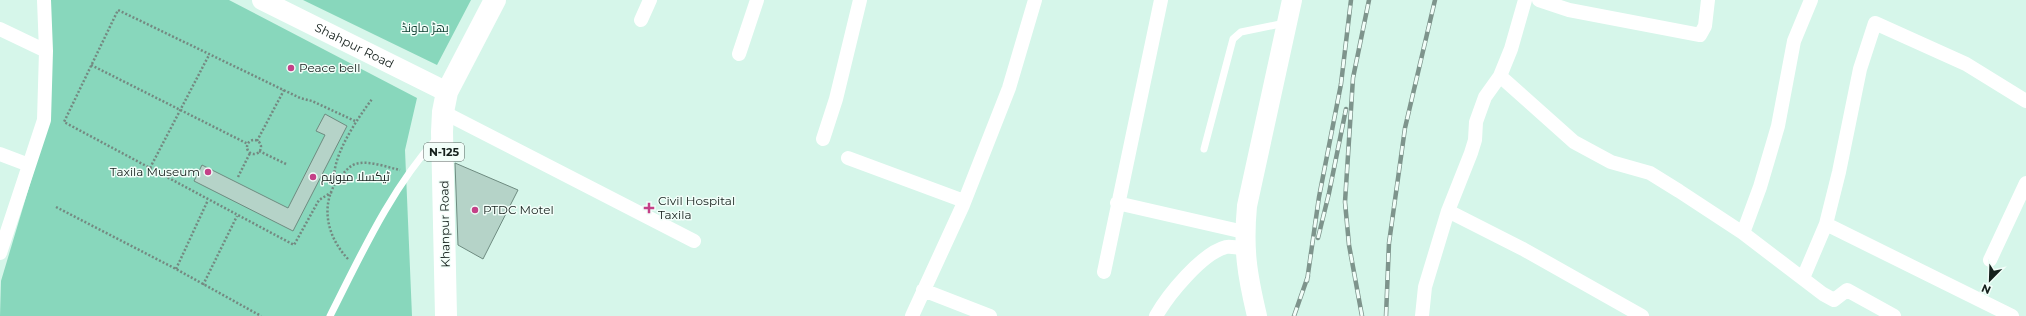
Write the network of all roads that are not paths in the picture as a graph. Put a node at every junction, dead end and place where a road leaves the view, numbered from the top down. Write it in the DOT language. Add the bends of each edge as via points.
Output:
graph roads {
  1 [pos="44,0"];
  2 [pos="262,0"];
  3 [pos="495,0"];
  4 [pos="650,0"];
  5 [pos="757,0"];
  6 [pos="860,0"];
  7 [pos="1035,0"];
  8 [pos="1160,0"];
  9 [pos="1292,0"];
  10 [pos="1525,0"];
  11 [pos="1539,0"];
  12 [pos="1708,0"];
  13 [pos="1811,0"];
  14 [pos="641,20"];
  15 [pos="1287,23"];
  16 [pos="0,29"];
  17 [pos="46,51"];
  18 [pos="739,54"];
  19 [pos="1500,76"];
  20 [pos="2026,101"];
  21 [pos="444,112"];
  22 [pos="823,139"];
  23 [pos="1204,149"];
  24 [pos="0,154"];
  25 [pos="848,158"];
  26 [pos="29,165"];
  27 [pos="2026,183"];
  28 [pos="964,201"];
  29 [pos="1117,203"];
  30 [pos="1448,211"];
  31 [pos="1826,224"];
  32 [pos="1743,233"];
  33 [pos="1245,240"];
  34 [pos="694,241"];
  35 [pos="0,253"];
  36 [pos="1990,260"];
  37 [pos="1104,272"];
  38 [pos="1803,278"];
  39 [pos="924,290"];
  40 [pos="330,316"];
  41 [pos="446,316"];
  42 [pos="912,316"];
  43 [pos="990,316"];
  44 [pos="1156,316"];
  45 [pos="1257,316"];
  46 [pos="1422,316"];
  47 [pos="1642,316"];
  48 [pos="1894,316"];
  49 [pos="2012,316"];
  1 -- 17 [label="street"];
  2 -- 21 [label="street, Shahpur Road"];
  3 -- 21 [label="highway"];
  4 -- 14 [label="street"];
  5 -- 18 [label="street"];
  6 -- 22 [label="street" via="836,99"];
  7 -- 28 [label="street" via="1009,88"];
  8 -- 29 [label="street"];
  9 -- 15 [label="street"];
  10 -- 19 [label="street" via="1511,49"];
  11 -- 12 [label="street" via="1569,10 1700,35 1705,26"];
  13 -- 32 [label="street" via="1794,41 1778,126"];
  15 -- 23 [label="lane" via="1241,32 1233,39"];
  15 -- 33 [label="street" via="1247,206"];
  16 -- 17 [label="street"];
  17 -- 26 [label="street" via="44,120"];
  19 -- 30 [label="street" via="1485,97 1476,122 1471,153"];
  19 -- 32 [label="street" via="1574,142 1611,162 1650,173"];
  20 -- 31 [label="street" via="1966,64 1875,23 1860,70"];
  21 -- 34 [label="street"];
  21 -- 40 [label="lane" via="424,153 383,213"];
  21 -- 41 [label="highway, Khanpur Road / N-125"];
  24 -- 26 [label="street"];
  25 -- 28 [label="street"];
  26 -- 35 [label="street"];
  27 -- 36 [label="street"];
  28 -- 39 [label="street"];
  29 -- 33 [label="street"];
  29 -- 37 [label="street"];
  30 -- 46 [label="street" via="1425,288"];
  30 -- 47 [label="street" via="1523,249"];
  31 -- 38 [label="street"];
  31 -- 49 [label="street"];
  32 -- 38 [label="street"];
  33 -- 44 [label="street" via="1210,255 1187,275"];
  33 -- 45 [label="street" via="1247,273"];
  38 -- 48 [label="street" via="1834,300 1847,290"];
  39 -- 42 [label="street"];
  39 -- 43 [label="street"];
}
